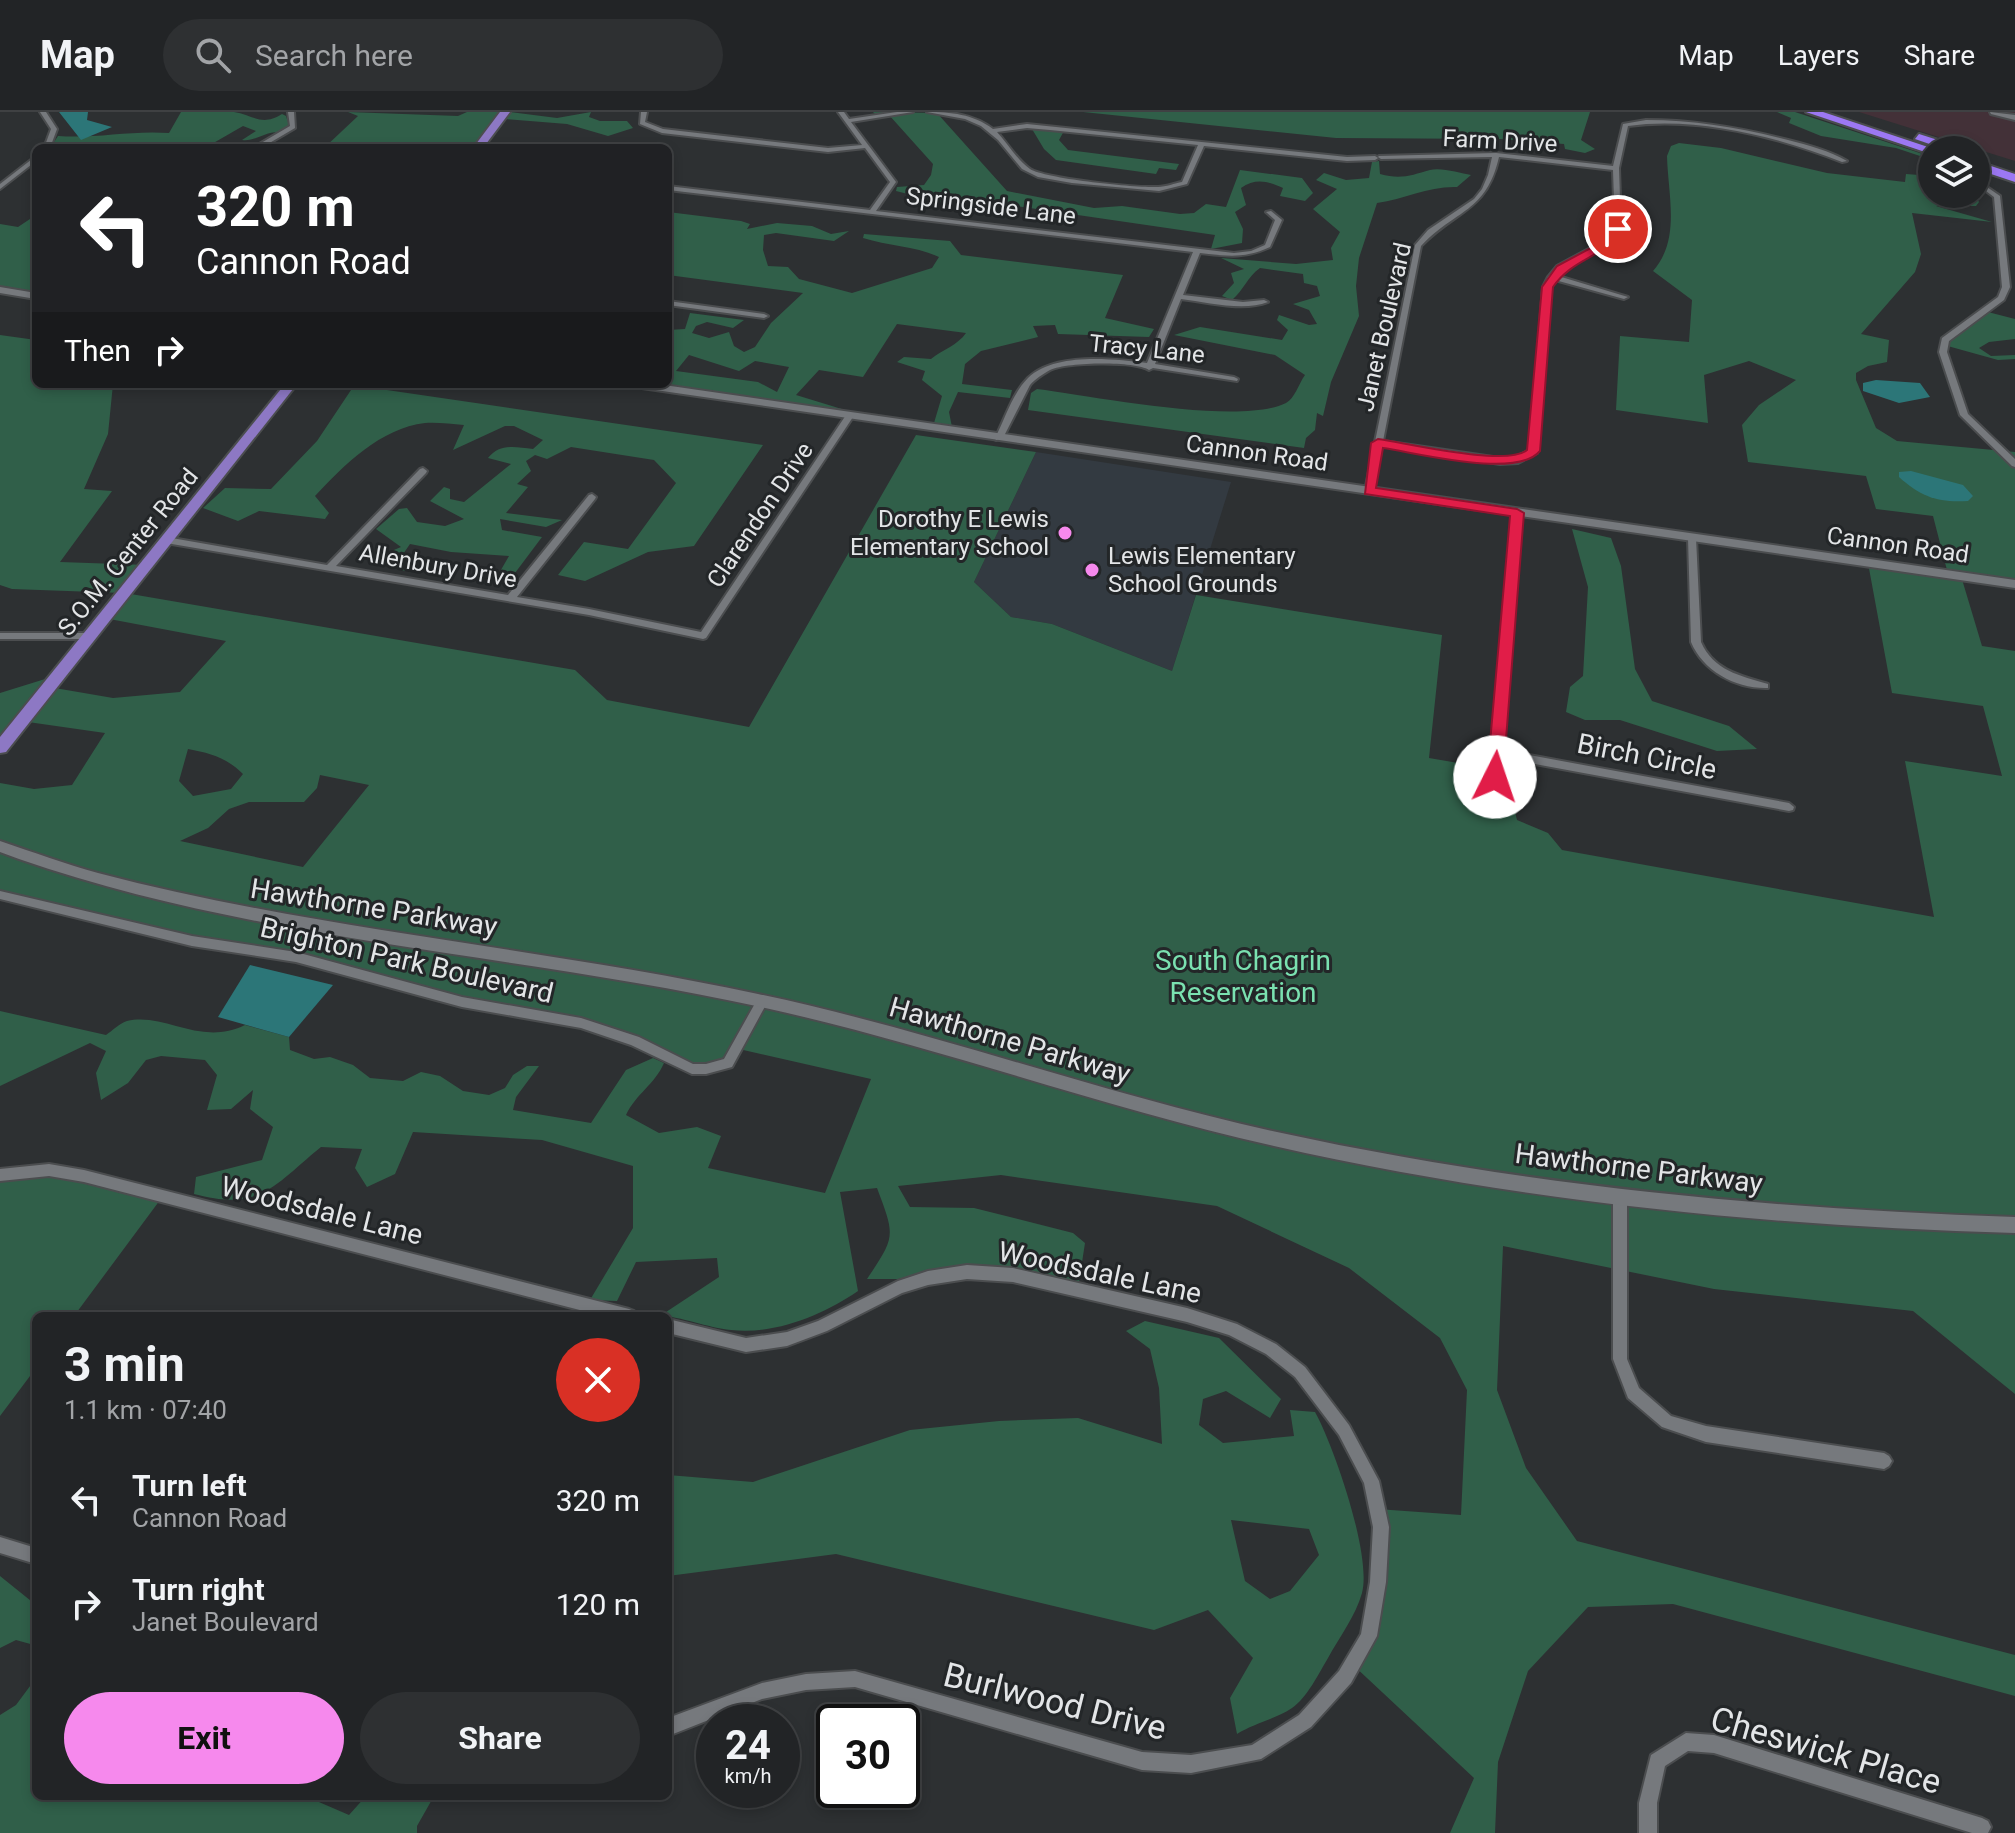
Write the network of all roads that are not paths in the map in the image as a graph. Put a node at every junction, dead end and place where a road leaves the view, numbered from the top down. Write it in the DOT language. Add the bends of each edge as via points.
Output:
graph roads {
  1 [pos="43,112"];
  2 [pos="291,112"];
  3 [pos="505,112"];
  4 [pos="644,112"];
  5 [pos="841,112"];
  6 [pos="910,112"];
  7 [pos="930,112"];
  8 [pos="1812,112"];
  9 [pos="1842,112"];
  10 [pos="1994,112"];
  11 [pos="1675,116"];
  12 [pos="2015,118"];
  13 [pos="851,120"];
  14 [pos="994,131"];
  15 [pos="1918,137"];
  16 [pos="48,144"];
  17 [pos="263,144"];
  18 [pos="481,144"];
  19 [pos="1202,144"];
  20 [pos="867,146"];
  21 [pos="1918,146"];
  22 [pos="1496,155"];
  23 [pos="1990,160"];
  24 [pos="32,161"];
  25 [pos="1844,161"];
  26 [pos="1616,168"];
  27 [pos="2015,168"];
  28 [pos="1990,170"];
  29 [pos="2015,178"];
  30 [pos="0,187"];
  31 [pos="672,188"];
  32 [pos="1990,191"];
  33 [pos="872,212"];
  34 [pos="1269,212"];
  35 [pos="1197,251"];
  36 [pos="1552,277"];
  37 [pos="0,290"];
  38 [pos="32,295"];
  39 [pos="1180,297"];
  40 [pos="1624,297"];
  41 [pos="1264,302"];
  42 [pos="672,304"];
  43 [pos="764,316"];
  44 [pos="1149,368"];
  45 [pos="1234,379"];
  46 [pos="288,388"];
  47 [pos="661,388"];
  48 [pos="849,417"];
  49 [pos="999,438"];
  50 [pos="1378,443"];
  51 [pos="2015,464"];
  52 [pos="423,471"];
  53 [pos="1369,491"];
  54 [pos="592,497"];
  55 [pos="1517,513"];
  56 [pos="1692,538"];
  57 [pos="166,540"];
  58 [pos="329,568"];
  59 [pos="2015,584"];
  60 [pos="510,599"];
  61 [pos="0,636"];
  62 [pos="89,636"];
  63 [pos="703,636"];
  64 [pos="1764,686"];
  65 [pos="0,748"];
  66 [pos="1497,753"];
  67 [pos="1495,777"];
  68 [pos="1789,807"];
  69 [pos="0,846"];
  70 [pos="0,895"];
  71 [pos="762,1001"];
  72 [pos="0,1175"];
  73 [pos="1620,1196"];
  74 [pos="2015,1225"];
  75 [pos="613,1312"];
  76 [pos="672,1327"];
  77 [pos="1321,1395"];
  78 [pos="1884,1461"];
  79 [pos="0,1545"];
  80 [pos="32,1555"];
  81 [pos="672,1725"];
  82 [pos="1982,1827"];
  83 [pos="1648,1833"];
  1 -- 16 [label="street" via="54,129"];
  2 -- 17 [label="street" via="293,127"];
  3 -- 18 [label="main road"];
  4 -- 20 [label="street" via="642,123 662,131 816,149"];
  5 -- 13 [label="street"];
  6 -- 13 [label="street"];
  7 -- 14 [label="street" via="977,118"];
  8 -- 21 [label="highway"];
  9 -- 15 [label="highway"];
  10 -- 12 [label="street"];
  11 -- 25 [label="street" via="1779,139"];
  11 -- 26 [label="street" via="1625,125"];
  13 -- 20 [label="street"];
  14 -- 19 [label="street, Farm Drive" via="1027,126"];
  14 -- 19 [label="street" via="1031,173 1159,189 1185,183"];
  19 -- 22 [label="street, Farm Drive" via="1347,159"];
  20 -- 33 [label="street" via="893,182"];
  22 -- 26 [label="street, Farm Drive"];
  22 -- 50 [label="street, Janet Boulevard" via="1484,194 1418,245"];
  23 -- 27 [label="highway"];
  24 -- 30 [label="street"];
  26 -- 36 [label="street" via="1614,238"];
  28 -- 29 [label="highway"];
  31 -- 33 [label="street, Springside Lane"];
  32 -- 51 [label="street" via="1997,196 2006,287 2001,298 1945,340 1943,352 1964,415"];
  33 -- 35 [label="street, Springside Lane"];
  34 -- 35 [label="street, Springside Lane" via="1279,220 1268,246 1260,251"];
  35 -- 39 [label="street"];
  36 -- 40 [label="street"];
  36 -- 50 [label="street" via="1534,451 1500,461"];
  37 -- 38 [label="street"];
  39 -- 41 [label="street"];
  39 -- 44 [label="street"];
  42 -- 43 [label="street"];
  44 -- 45 [label="street, Tracy Lane"];
  44 -- 49 [label="street, Tracy Lane" via="1096,361 1048,368 1031,378"];
  46 -- 57 [label="main road, S.O.M. Center Road"];
  47 -- 48 [label="street, Cannon Road"];
  48 -- 49 [label="street, Cannon Road"];
  48 -- 63 [label="street, Clarendon Drive"];
  49 -- 53 [label="street, Cannon Road"];
  50 -- 53 [label="street, Janet Boulevard"];
  52 -- 58 [label="street"];
  53 -- 55 [label="street, Cannon Road"];
  54 -- 60 [label="street"];
  55 -- 56 [label="street, Cannon Road"];
  55 -- 66 [label="street"];
  56 -- 59 [label="street, Cannon Road"];
  56 -- 64 [label="street" via="1700,657 1716,670"];
  57 -- 58 [label="street, Allenbury Drive"];
  57 -- 62 [label="main road, S.O.M. Center Road"];
  58 -- 60 [label="street, Allenbury Drive"];
  60 -- 63 [label="street, Allenbury Drive"];
  61 -- 62 [label="street"];
  62 -- 65 [label="main road, S.O.M. Center Road"];
  66 -- 67 [label="street"];
  66 -- 68 [label="street, Birch Circle"];
  69 -- 71 [label="street, Hawthorne Parkway" via="82,874 252,914 597,968"];
  70 -- 71 [label="street, Brighton Park Boulevard" via="171,936 296,957 462,1002 581,1023 635,1041 692,1069 728,1063"];
  71 -- 73 [label="street, Hawthorne Parkway" via="899,1033 1144,1106 1346,1154"];
  72 -- 75 [label="street, Woodsdale Lane" via="49,1170 84,1176"];
  73 -- 74 [label="street, Hawthorne Parkway"];
  73 -- 78 [label="street" via="1620,1359 1633,1393 1667,1422 1706,1434"];
  76 -- 77 [label="street, Woodsdale Lane" via="746,1345 787,1339 928,1278 967,1272 1013,1275 1232,1329 1271,1349"];
  77 -- 81 [label="street, Burlwood Drive" via="1371,1481 1381,1527 1369,1636 1345,1677 1305,1721 1255,1753 1191,1764 1142,1761 855,1679 762,1691"];
  79 -- 80 [label="street"];
  82 -- 83 [label="street, Cheswick Place" via="1714,1744 1686,1742 1657,1761"];
}
